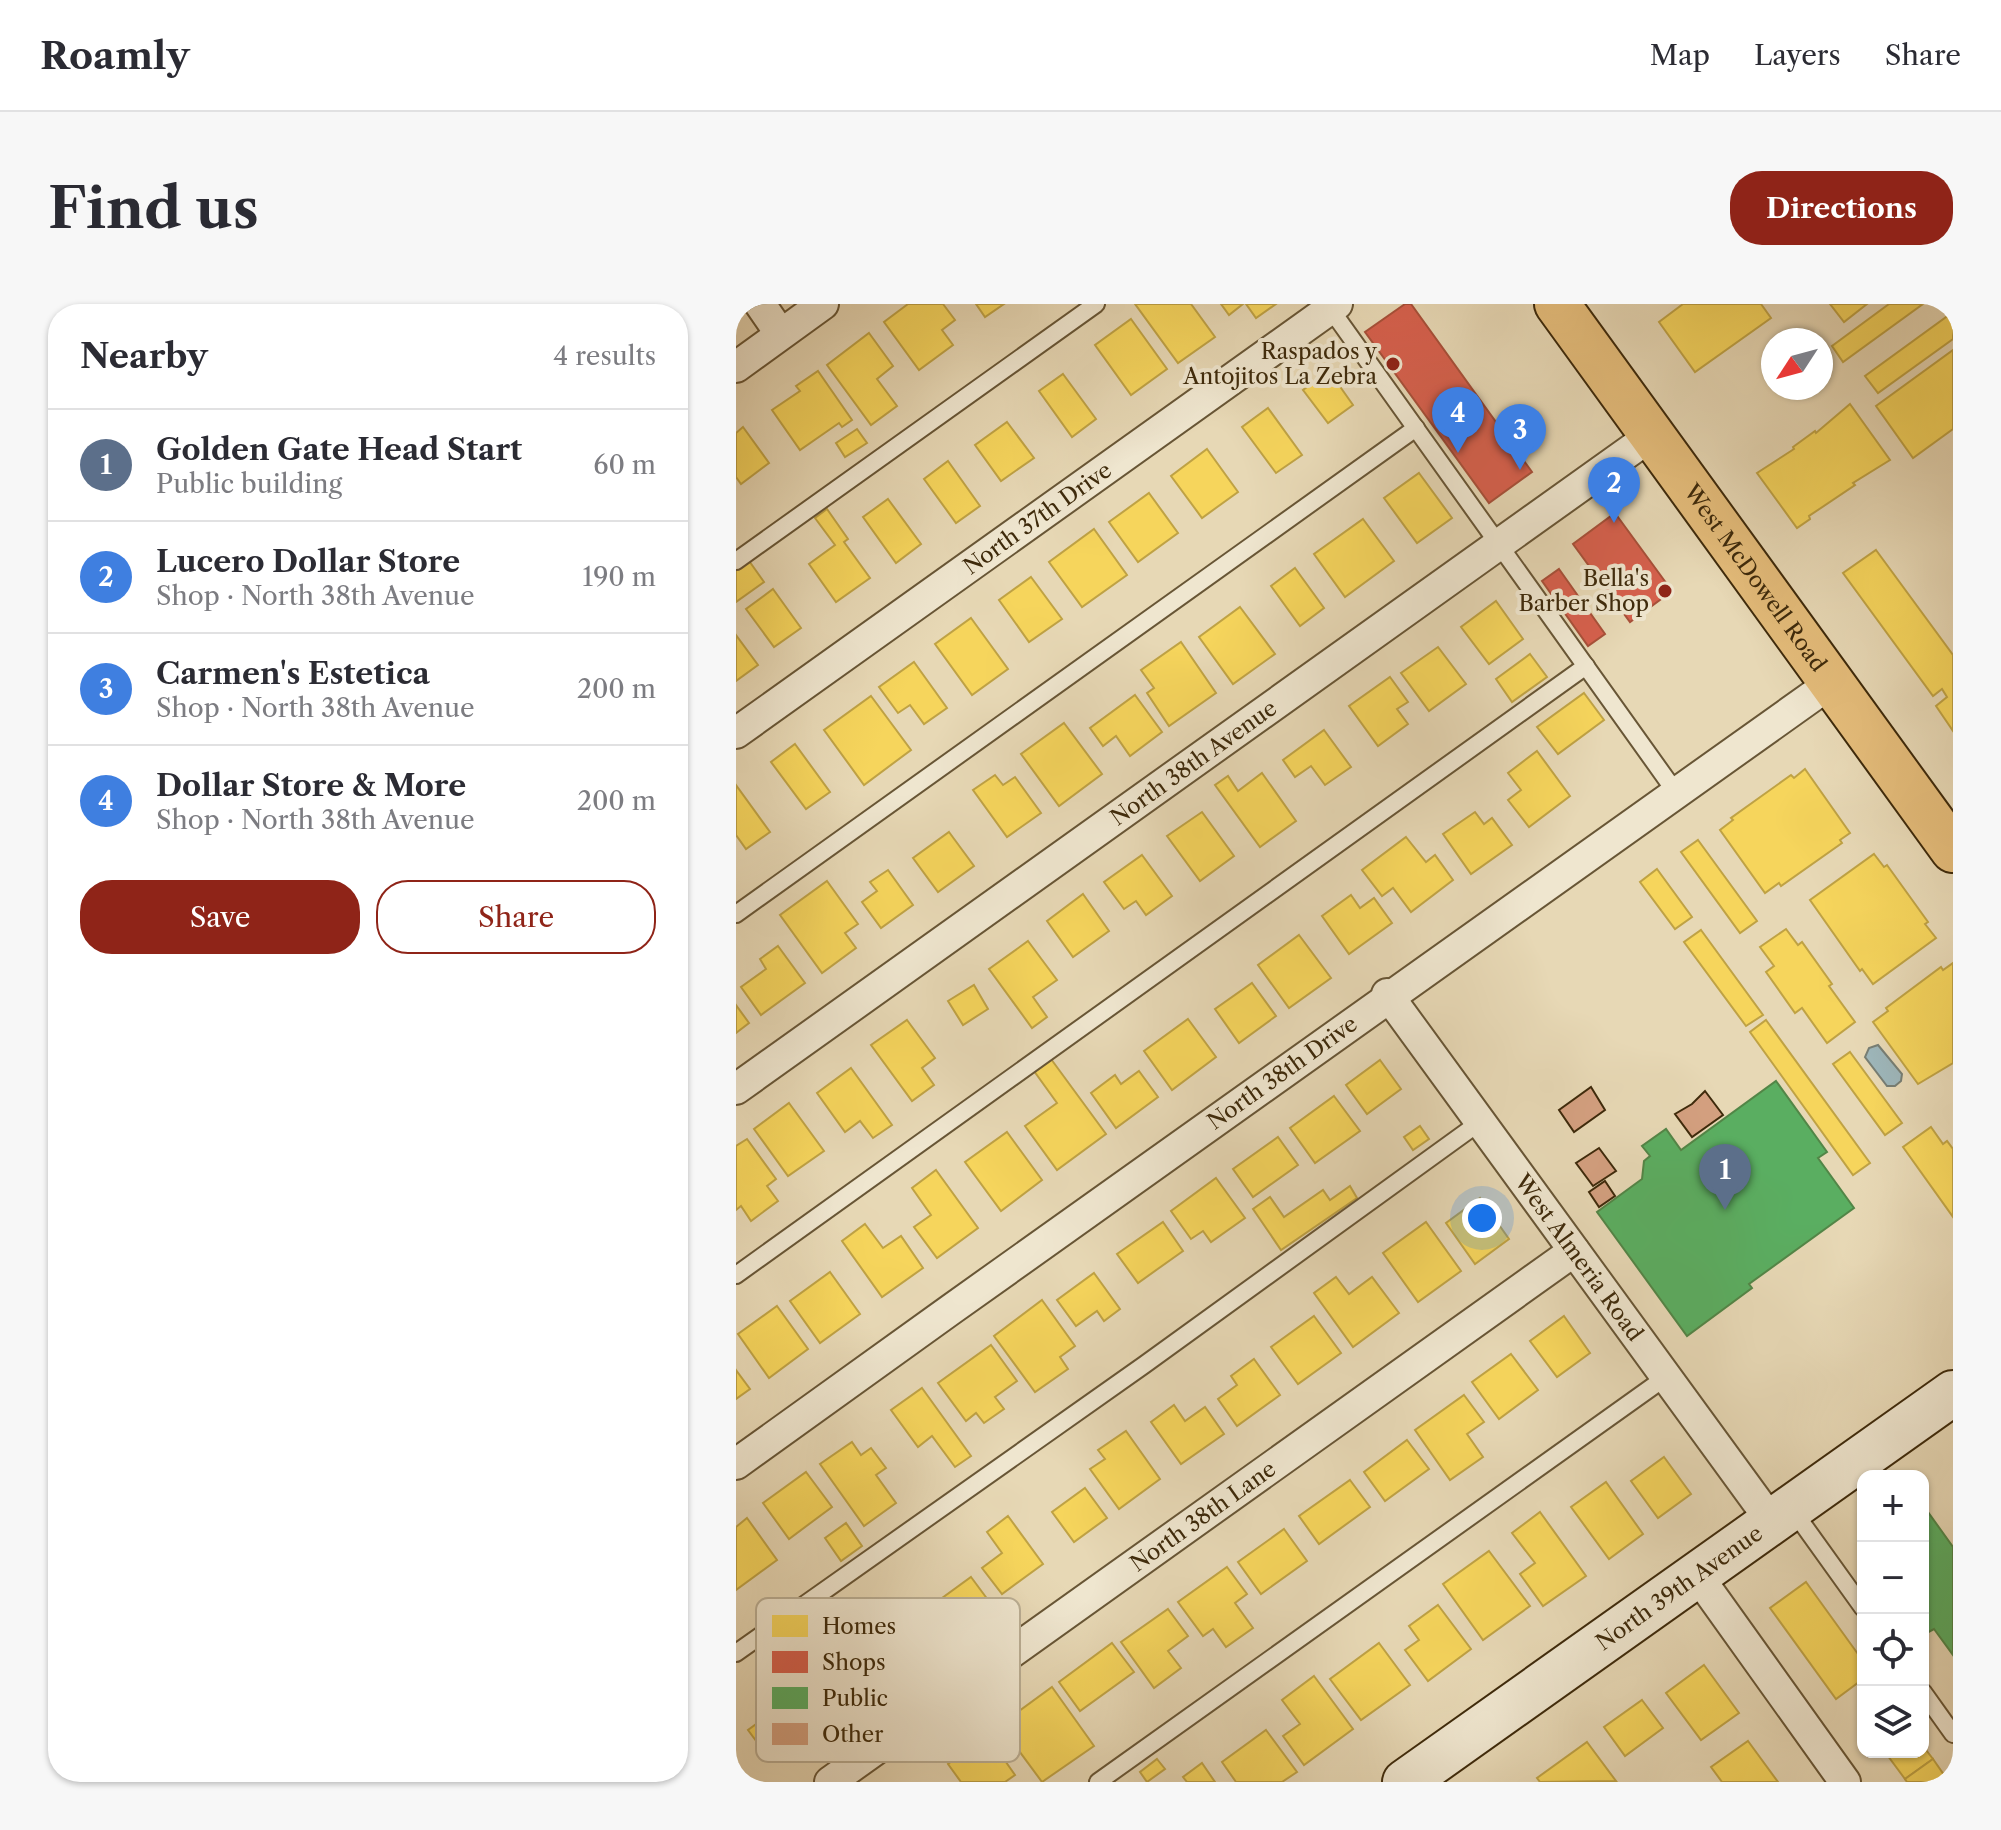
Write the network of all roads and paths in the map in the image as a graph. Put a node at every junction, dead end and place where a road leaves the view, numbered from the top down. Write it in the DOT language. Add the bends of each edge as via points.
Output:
graph roads {
  1 [pos="760,304"];
  2 [pos="823,304"];
  3 [pos="1096,304"];
  4 [pos="1557,304"];
  5 [pos="1331,306"];
  6 [pos="780,333"];
  7 [pos="736,367"];
  8 [pos="1416,428"];
  9 [pos="1652,435"];
  10 [pos="1499,545"];
  11 [pos="736,561"];
  12 [pos="1586,666"];
  13 [pos="1831,683"];
  14 [pos="736,733"];
  15 [pos="1677,794"];
  16 [pos="1953,850"];
  17 [pos="736,914"];
  18 [pos="1387,994"];
  19 [pos="736,1089"];
  20 [pos="1480,1122"];
  21 [pos="1574,1251"];
  22 [pos="736,1275"];
  23 [pos="1666,1377"];
  24 [pos="1953,1393"];
  25 [pos="736,1464"];
  26 [pos="1782,1515"];
  27 [pos="1697,1575"];
  28 [pos="814,1598"];
  29 [pos="1857,1601"];
  30 [pos="756,1639"];
  31 [pos="1020,1646"];
  32 [pos="736,1653"];
  33 [pos="1929,1700"];
  34 [pos="1953,1734"];
  35 [pos="858,1762"];
  36 [pos="830,1782"];
  37 [pos="1098,1782"];
  38 [pos="1405,1782"];
  39 [pos="1845,1782"];
  1 -- 6 [label="street"];
  2 -- 6 [label="street"];
  3 -- 11 [label="lane"];
  4 -- 9 [label="main road, West McDowell Road"];
  5 -- 8 [label="lane"];
  5 -- 14 [label="street, North 37th Drive"];
  6 -- 7 [label="street"];
  8 -- 10 [label="lane"];
  8 -- 17 [label="lane"];
  9 -- 10 [label="street, North 38th Avenue"];
  9 -- 13 [label="main road, West McDowell Road"];
  10 -- 12 [label="lane"];
  10 -- 19 [label="street, North 38th Avenue"];
  12 -- 15 [label="lane"];
  12 -- 22 [label="lane"];
  13 -- 15 [label="street, North 38th Drive"];
  13 -- 16 [label="main road, West McDowell Road"];
  15 -- 18 [label="street, North 38th Drive"];
  18 -- 20 [label="street, West Almeria Road"];
  18 -- 25 [label="street, North 38th Drive"];
  20 -- 21 [label="street, West Almeria Road"];
  20 -- 28 [label="lane"];
  21 -- 23 [label="street, West Almeria Road"];
  21 -- 31 [label="street, North 38th Lane"];
  23 -- 26 [label="street, West Almeria Road"];
  23 -- 37 [label="lane"];
  24 -- 26 [label="street, North 39th Avenue"];
  26 -- 27 [label="street, North 39th Avenue"];
  26 -- 29 [label="lane"];
  27 -- 38 [label="street, North 39th Avenue"];
  27 -- 39 [label="street"];
  30 -- 32 [label="lane"];
  33 -- 34 [label="lane"];
  35 -- 36 [label="street, North 38th Lane"];
}
